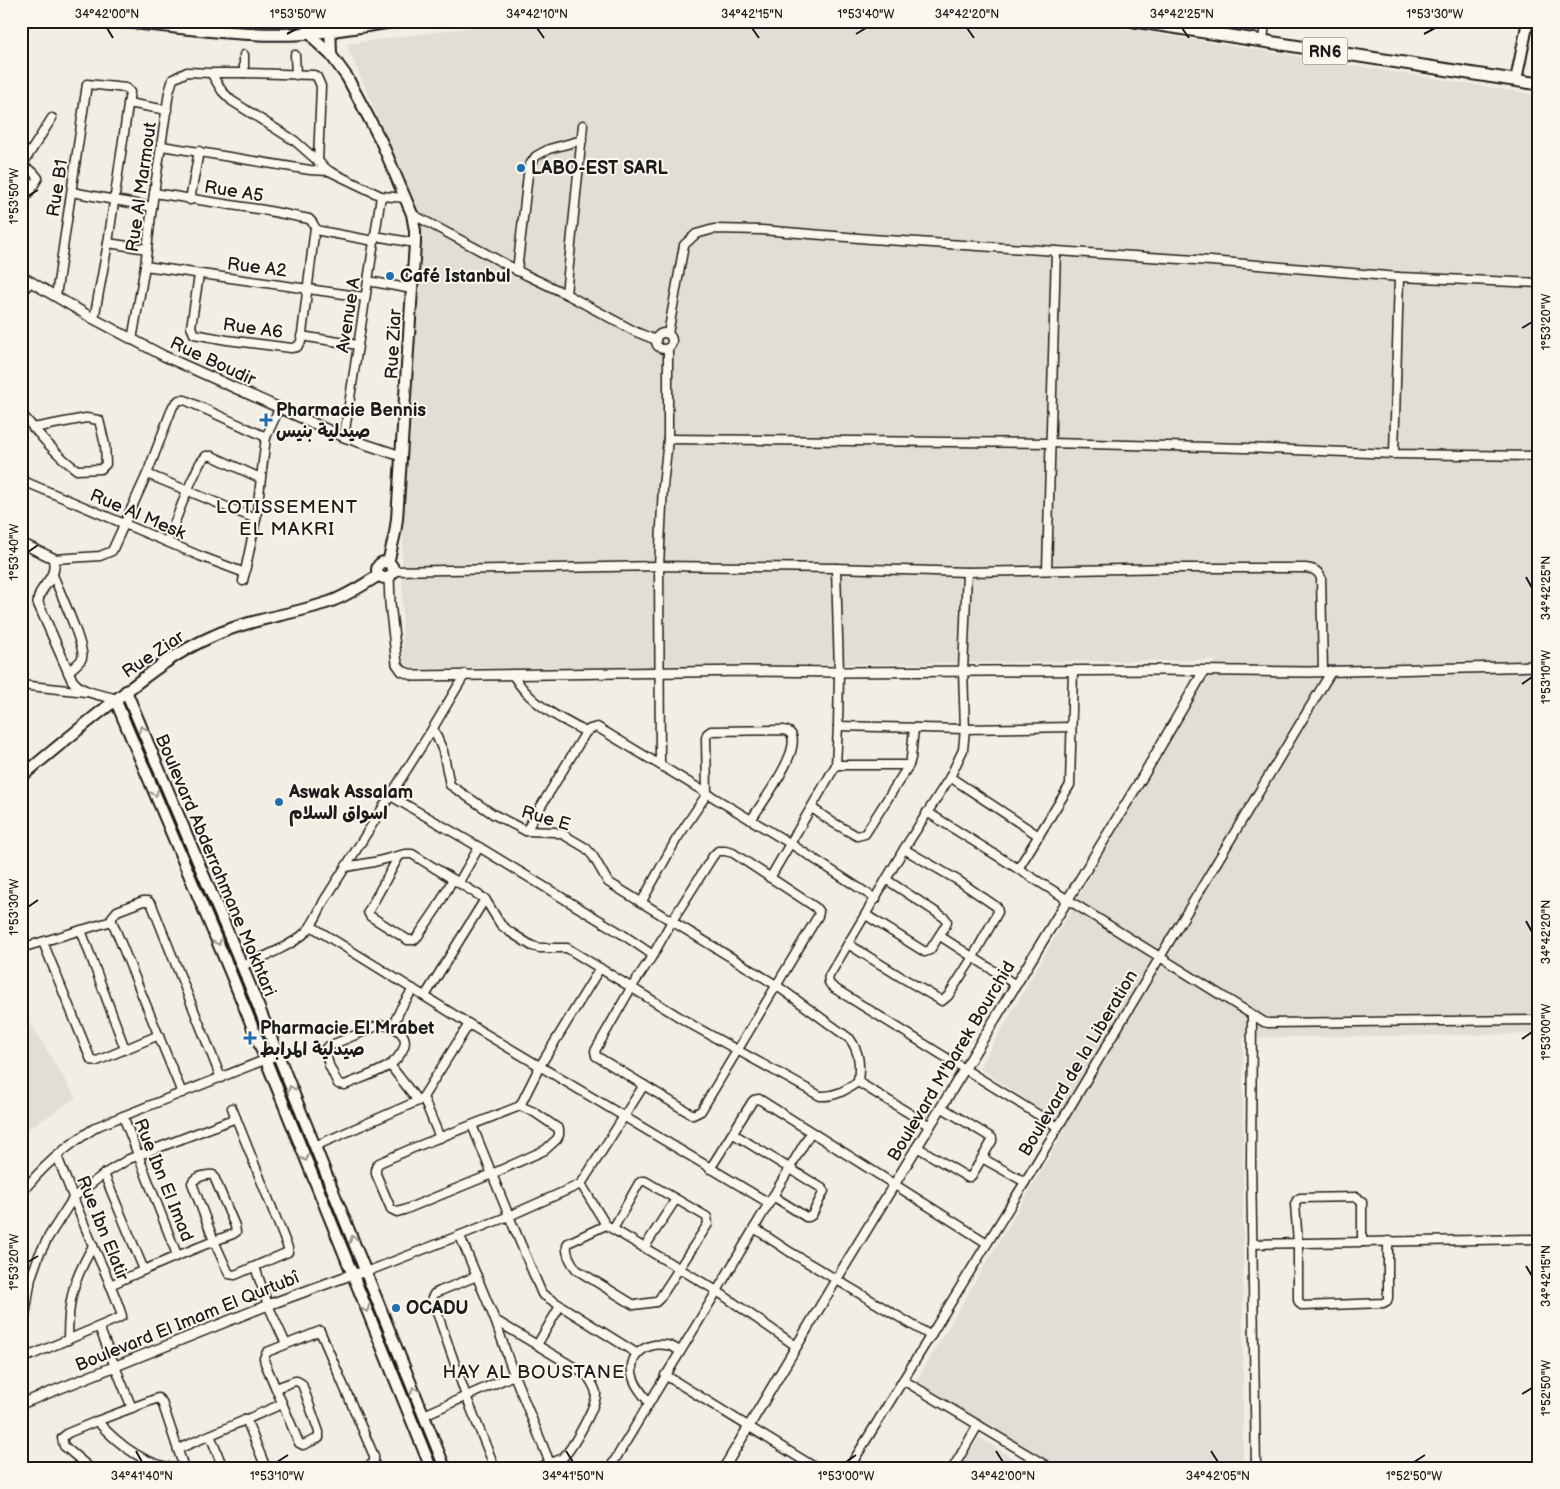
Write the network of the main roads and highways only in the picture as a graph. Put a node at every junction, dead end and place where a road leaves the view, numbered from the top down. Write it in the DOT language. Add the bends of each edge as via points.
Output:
graph roads {
  1 [pos="120,21"];
  2 [pos="284,21"];
  3 [pos="314,21"];
  4 [pos="396,21"];
  5 [pos="1528,21"];
  6 [pos="1140,22"];
  7 [pos="331,26"];
  8 [pos="308,27"];
  9 [pos="331,55"];
  10 [pos="1516,80"];
  11 [pos="1539,84"];
  12 [pos="126,691"];
  13 [pos="116,700"];
  14 [pos="21,777"];
  15 [pos="177,809"];
  16 [pos="164,815"];
  17 [pos="199,864"];
  18 [pos="187,869"];
  19 [pos="432,1468"];
  20 [pos="445,1468"];
  1 -- 8 [label="main road" via="242,33"];
  2 -- 8 [label="main road"];
  3 -- 8 [label="main road"];
  4 -- 7 [label="main road"];
  5 -- 10 [label="main road"];
  6 -- 10 [label="main road, RN6"];
  7 -- 8 [label="main road"];
  7 -- 9 [label="main road"];
  8 -- 9 [label="main road, Rue Ziar" via="318,44"];
  9 -- 12 [label="main road, Rue Ziar" via="347,77 373,126 406,198 415,231 396,533 387,572 332,601 246,623 212,636 169,659"];
  10 -- 11 [label="main road, RN6"];
  12 -- 13 [label="main road, Rue Ziar"];
  15 -- 12 [label="main road, Boulevard Abderrahmane Mokhtari, one-way"];
  13 -- 14 [label="main road, Rue Ziar"];
  13 -- 16 [label="main road, Boulevard Abderrahmane Mokhtari, one-way"];
  15 -- 16 [label="main road"];
  15 -- 17 [label="main road, Boulevard Abderrahmane Mokhtari"];
  16 -- 18 [label="main road, Boulevard Abderrahmane Mokhtari"];
  17 -- 18 [label="main road"];
  20 -- 17 [label="main road, Boulevard Abderrahmane Mokhtari, one-way"];
  18 -- 19 [label="main road, Boulevard Abderrahmane Mokhtari, one-way"];
}
